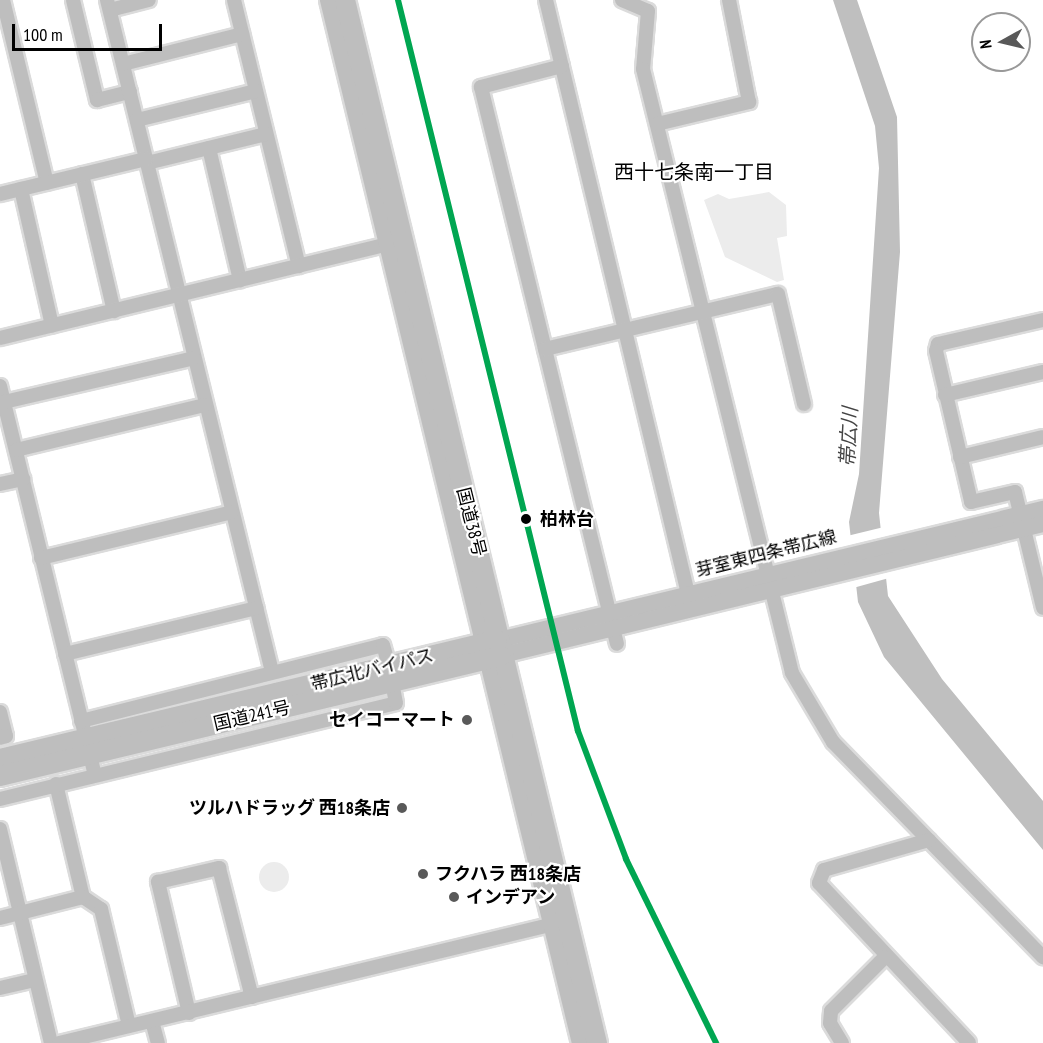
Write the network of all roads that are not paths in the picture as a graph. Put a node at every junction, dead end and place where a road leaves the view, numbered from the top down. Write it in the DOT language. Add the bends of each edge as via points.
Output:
graph roads {
  1 [pos="3,0"];
  2 [pos="73,0"];
  3 [pos="149,0"];
  4 [pos="234,0"];
  5 [pos="330,0"];
  6 [pos="345,0"];
  7 [pos="546,0"];
  8 [pos="622,0"];
  9 [pos="729,0"];
  10 [pos="109,5"];
  11 [pos="650,6"];
  12 [pos="242,34"];
  13 [pos="123,64"];
  14 [pos="562,66"];
  15 [pos="256,91"];
  16 [pos="130,92"];
  17 [pos="137,120"];
  18 [pos="657,124"];
  19 [pos="266,134"];
  20 [pos="209,148"];
  21 [pos="147,161"];
  22 [pos="82,174"];
  23 [pos="47,183"];
  24 [pos="21,189"];
  25 [pos="0,194"];
  26 [pos="397,242"];
  27 [pos="299,266"];
  28 [pos="240,280"];
  29 [pos="180,296"];
  30 [pos="114,310"];
  31 [pos="703,312"];
  32 [pos="1043,320"];
  33 [pos="52,326"];
  34 [pos="625,332"];
  35 [pos="0,338"];
  36 [pos="545,349"];
  37 [pos="194,358"];
  38 [pos="1043,372"];
  39 [pos="0,386"];
  40 [pos="945,395"];
  41 [pos="4,402"];
  42 [pos="804,404"];
  43 [pos="205,405"];
  44 [pos="1043,437"];
  45 [pos="16,450"];
  46 [pos="960,457"];
  47 [pos="23,479"];
  48 [pos="0,484"];
  49 [pos="1043,509"];
  50 [pos="232,512"];
  51 [pos="1022,522"];
  52 [pos="1043,524"];
  53 [pos="41,558"];
  54 [pos="812,572"];
  55 [pos="768,583"];
  56 [pos="688,593"];
  57 [pos="257,608"];
  58 [pos="1043,608"];
  59 [pos="609,610"];
  60 [pos="692,610"];
  61 [pos="615,637"];
  62 [pos="494,649"];
  63 [pos="65,654"];
  64 [pos="272,672"];
  65 [pos="390,674"];
  66 [pos="0,712"];
  67 [pos="0,738"];
  68 [pos="86,738"];
  69 [pos="0,759"];
  70 [pos="95,775"];
  71 [pos="0,776"];
  72 [pos="56,784"];
  73 [pos="0,799"];
  74 [pos="0,829"];
  75 [pos="929,840"];
  76 [pos="83,897"];
  77 [pos="18,914"];
  78 [pos="0,918"];
  79 [pos="560,922"];
  80 [pos="885,957"];
  81 [pos="1043,957"];
  82 [pos="34,980"];
  83 [pos="0,988"];
  84 [pos="252,997"];
  85 [pos="189,1013"];
  86 [pos="152,1021"];
  87 [pos="129,1026"];
  88 [pos="51,1043"];
  89 [pos="59,1043"];
  90 [pos="158,1043"];
  91 [pos="582,1043"];
  92 [pos="597,1043"];
  93 [pos="842,1043"];
  94 [pos="969,1043"];
  1 -- 23 [label="street"];
  2 -- 16 [label="street" via="97,100"];
  3 -- 10 [label="street"];
  4 -- 12 [label="street"];
  5 -- 26 [label="highway, 国道38号"];
  6 -- 26 [label="highway, 国道38号"];
  7 -- 14 [label="street"];
  8 -- 11 [label="street"];
  9 -- 18 [label="street" via="749,102"];
  10 -- 13 [label="street"];
  11 -- 18 [label="street" via="643,69"];
  12 -- 13 [label="street"];
  12 -- 15 [label="street"];
  13 -- 16 [label="street"];
  14 -- 34 [label="street"];
  14 -- 36 [label="street" via="482,87"];
  15 -- 17 [label="street"];
  15 -- 19 [label="street"];
  16 -- 17 [label="street"];
  17 -- 21 [label="street"];
  18 -- 31 [label="street"];
  19 -- 20 [label="street"];
  19 -- 27 [label="street"];
  20 -- 21 [label="street"];
  20 -- 28 [label="street"];
  21 -- 22 [label="street"];
  21 -- 29 [label="street"];
  22 -- 23 [label="street"];
  22 -- 30 [label="street"];
  23 -- 24 [label="street"];
  24 -- 25 [label="street"];
  24 -- 33 [label="street"];
  26 -- 27 [label="street"];
  26 -- 62 [label="highway, 国道38号"];
  27 -- 28 [label="street"];
  28 -- 29 [label="street"];
  29 -- 30 [label="street"];
  29 -- 37 [label="street"];
  30 -- 33 [label="street"];
  31 -- 34 [label="street"];
  31 -- 42 [label="street" via="778,294"];
  31 -- 55 [label="street"];
  32 -- 40 [label="street" via="938,344"];
  33 -- 35 [label="street"];
  34 -- 36 [label="street"];
  34 -- 56 [label="street"];
  36 -- 59 [label="street"];
  37 -- 41 [label="street"];
  37 -- 43 [label="street"];
  38 -- 40 [label="street"];
  39 -- 41 [label="street"];
  40 -- 46 [label="street"];
  41 -- 45 [label="street"];
  43 -- 45 [label="street"];
  43 -- 50 [label="street"];
  44 -- 46 [label="street"];
  45 -- 47 [label="street"];
  46 -- 51 [label="street" via="971,502 1015,492"];
  47 -- 48 [label="street"];
  47 -- 53 [label="street"];
  49 -- 51 [label="main road, 芽室東四条帯広線"];
  50 -- 53 [label="street"];
  50 -- 57 [label="street"];
  51 -- 52 [label="main road, 芽室東四条帯広線"];
  51 -- 54 [label="main road, 芽室東四条帯広線" via="925,553"];
  51 -- 54 [label="main road, 芽室東四条帯広線" via="921,536"];
  51 -- 58 [label="street"];
  53 -- 63 [label="street"];
  54 -- 55 [label="main road, 芽室東四条帯広線"];
  55 -- 56 [label="main road, 芽室東四条帯広線"];
  55 -- 60 [label="main road, 芽室東四条帯広線"];
  55 -- 75 [label="street" via="807,706 833,742"];
  56 -- 59 [label="main road, 芽室東四条帯広線"];
  56 -- 60 [label="street"];
  57 -- 63 [label="street"];
  57 -- 64 [label="street"];
  59 -- 61 [label="street"];
  59 -- 62 [label="main road, 芽室東四条帯広線"];
  60 -- 61 [label="main road, 芽室東四条帯広線"];
  61 -- 62 [label="main road, 芽室東四条帯広線"];
  62 -- 65 [label="highway, 国道241号"];
  62 -- 79 [label="highway, 国道38号"];
  63 -- 68 [label="street"];
  64 -- 65 [label="street" via="383,645"];
  64 -- 68 [label="street"];
  65 -- 68 [label="highway, 国道241号"];
  65 -- 70 [label="street" via="396,703"];
  66 -- 67 [label="street" via="6,736"];
  68 -- 69 [label="highway"];
  68 -- 70 [label="street"];
  68 -- 71 [label="highway, 国道241号"];
  70 -- 72 [label="street"];
  72 -- 73 [label="street"];
  72 -- 76 [label="street"];
  74 -- 77 [label="street"];
  75 -- 80 [label="street" via="820,875 823,892"];
  75 -- 81 [label="street"];
  76 -- 77 [label="street"];
  76 -- 87 [label="street" via="101,909"];
  77 -- 78 [label="street"];
  77 -- 82 [label="street"];
  79 -- 84 [label="street"];
  79 -- 91 [label="highway, 国道38号"];
  79 -- 92 [label="highway, 国道38号"];
  80 -- 93 [label="street" via="831,1011 830,1023"];
  80 -- 94 [label="street"];
  82 -- 83 [label="street"];
  82 -- 88 [label="street"];
  84 -- 85 [label="street"];
  84 -- 85 [label="street" via="219,868 158,882"];
  85 -- 86 [label="street"];
  86 -- 87 [label="street"];
  86 -- 90 [label="street"];
  87 -- 89 [label="street"];
}
